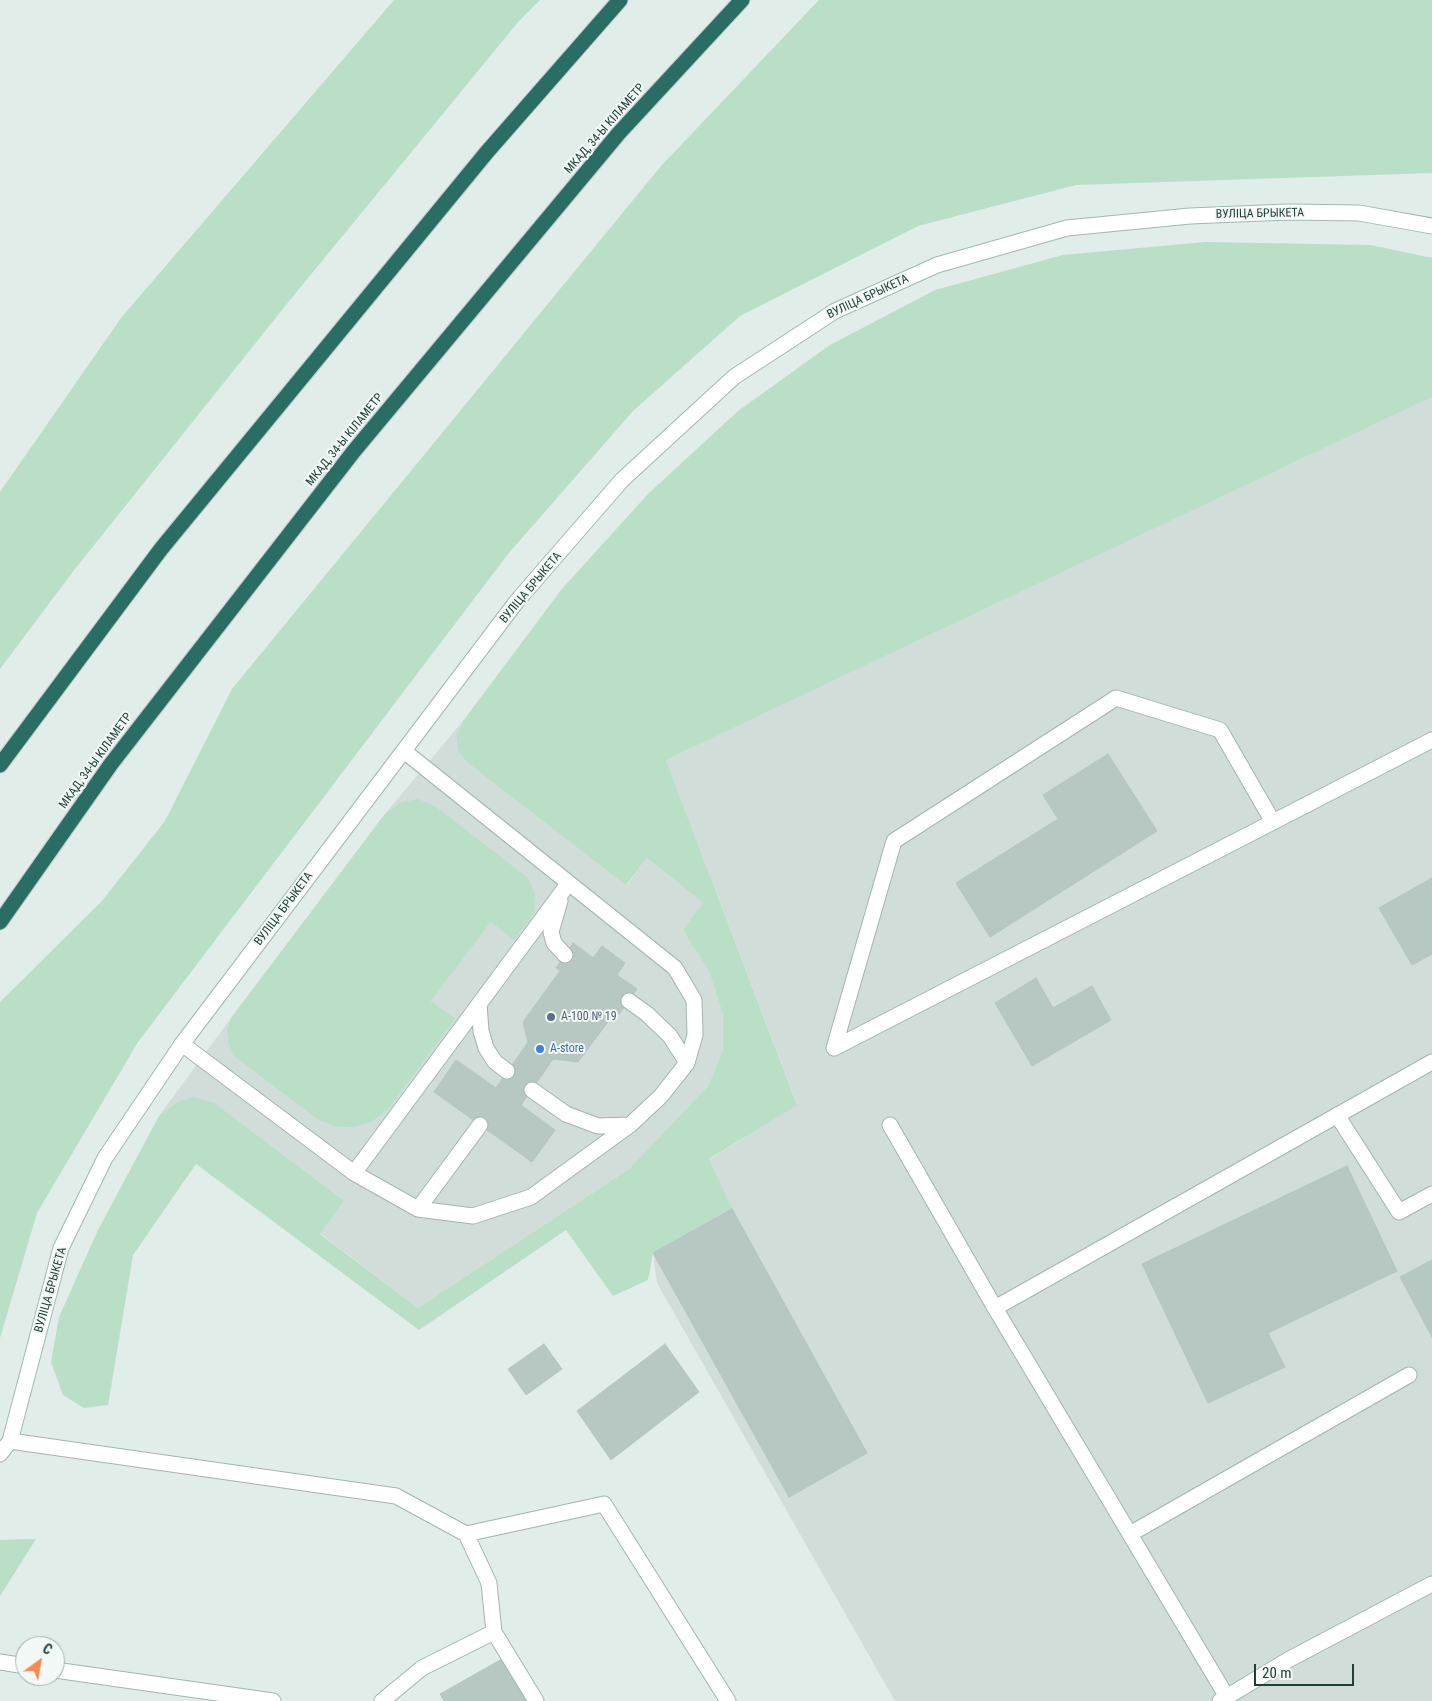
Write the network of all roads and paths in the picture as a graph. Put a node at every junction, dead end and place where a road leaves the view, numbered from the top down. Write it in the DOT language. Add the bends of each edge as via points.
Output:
graph roads {
  1 [pos="620,0"];
  2 [pos="742,0"];
  3 [pos="1432,226"];
  4 [pos="1432,740"];
  5 [pos="404,751"];
  6 [pos="0,765"];
  7 [pos="1273,822"];
  8 [pos="568,884"];
  9 [pos="0,922"];
  10 [pos="565,955"];
  11 [pos="629,1001"];
  12 [pos="479,1004"];
  13 [pos="182,1044"];
  14 [pos="1432,1062"];
  15 [pos="687,1063"];
  16 [pos="507,1071"];
  17 [pos="532,1090"];
  18 [pos="1336,1115"];
  19 [pos="480,1124"];
  20 [pos="630,1125"];
  21 [pos="890,1125"];
  22 [pos="354,1173"];
  23 [pos="1432,1194"];
  24 [pos="418,1209"];
  25 [pos="995,1308"];
  26 [pos="1409,1375"];
  27 [pos="5,1440"];
  28 [pos="0,1454"];
  29 [pos="466,1534"];
  30 [pos="1130,1534"];
  31 [pos="1432,1584"];
  32 [pos="494,1632"];
  33 [pos="0,1662"];
  34 [pos="15,1664"];
  35 [pos="65,1671"];
  36 [pos="1223,1699"];
  37 [pos="273,1701"];
  38 [pos="382,1701"];
  39 [pos="536,1701"];
  40 [pos="728,1701"];
  1 -- 6 [label="highway" via="487,152 161,549"];
  2 -- 9 [label="highway, МКАД, 34-Ы КІЛАМЕТР" via="619,133 354,451 110,764"];
  3 -- 5 [label="street, ВУЛІЦА БРЫКЕТА" via="1359,213 1288,212 1190,216 1067,228 937,265 835,311 734,377 622,480 518,602"];
  4 -- 7 [label="street"];
  5 -- 8 [label="street"];
  5 -- 13 [label="street, ВУЛІЦА БРЫКЕТА"];
  7 -- 7 [label="street" via="1220,730 1116,698 894,841 834,1048"];
  8 -- 10 [label="street" via="551,932 554,943"];
  8 -- 12 [label="street"];
  8 -- 15 [label="street" via="675,968 694,1000 696,1035"];
  11 -- 15 [label="street" via="670,1036"];
  12 -- 16 [label="street" via="486,1048 495,1062"];
  12 -- 22 [label="street"];
  13 -- 22 [label="street"];
  13 -- 27 [label="street, ВУЛІЦА БРЫКЕТА" via="105,1158 61,1248"];
  14 -- 18 [label="street"];
  15 -- 20 [label="street" via="661,1096"];
  17 -- 20 [label="street" via="566,1114 598,1126"];
  18 -- 23 [label="street" via="1399,1212"];
  18 -- 25 [label="street"];
  19 -- 24 [label="street"];
  20 -- 24 [label="street" via="531,1197 473,1216"];
  21 -- 25 [label="street"];
  22 -- 24 [label="street"];
  25 -- 30 [label="street"];
  26 -- 30 [label="street"];
  27 -- 28 [label="street, ВУЛІЦА БРЫКЕТА"];
  27 -- 29 [label="street" via="396,1496"];
  29 -- 32 [label="street" via="489,1583"];
  29 -- 40 [label="street" via="604,1504"];
  30 -- 36 [label="street"];
  31 -- 36 [label="street" via="1288,1660"];
  32 -- 38 [label="street" via="422,1668"];
  32 -- 39 [label="street"];
  33 -- 34 [label="street"];
  35 -- 37 [label="street"];
}
